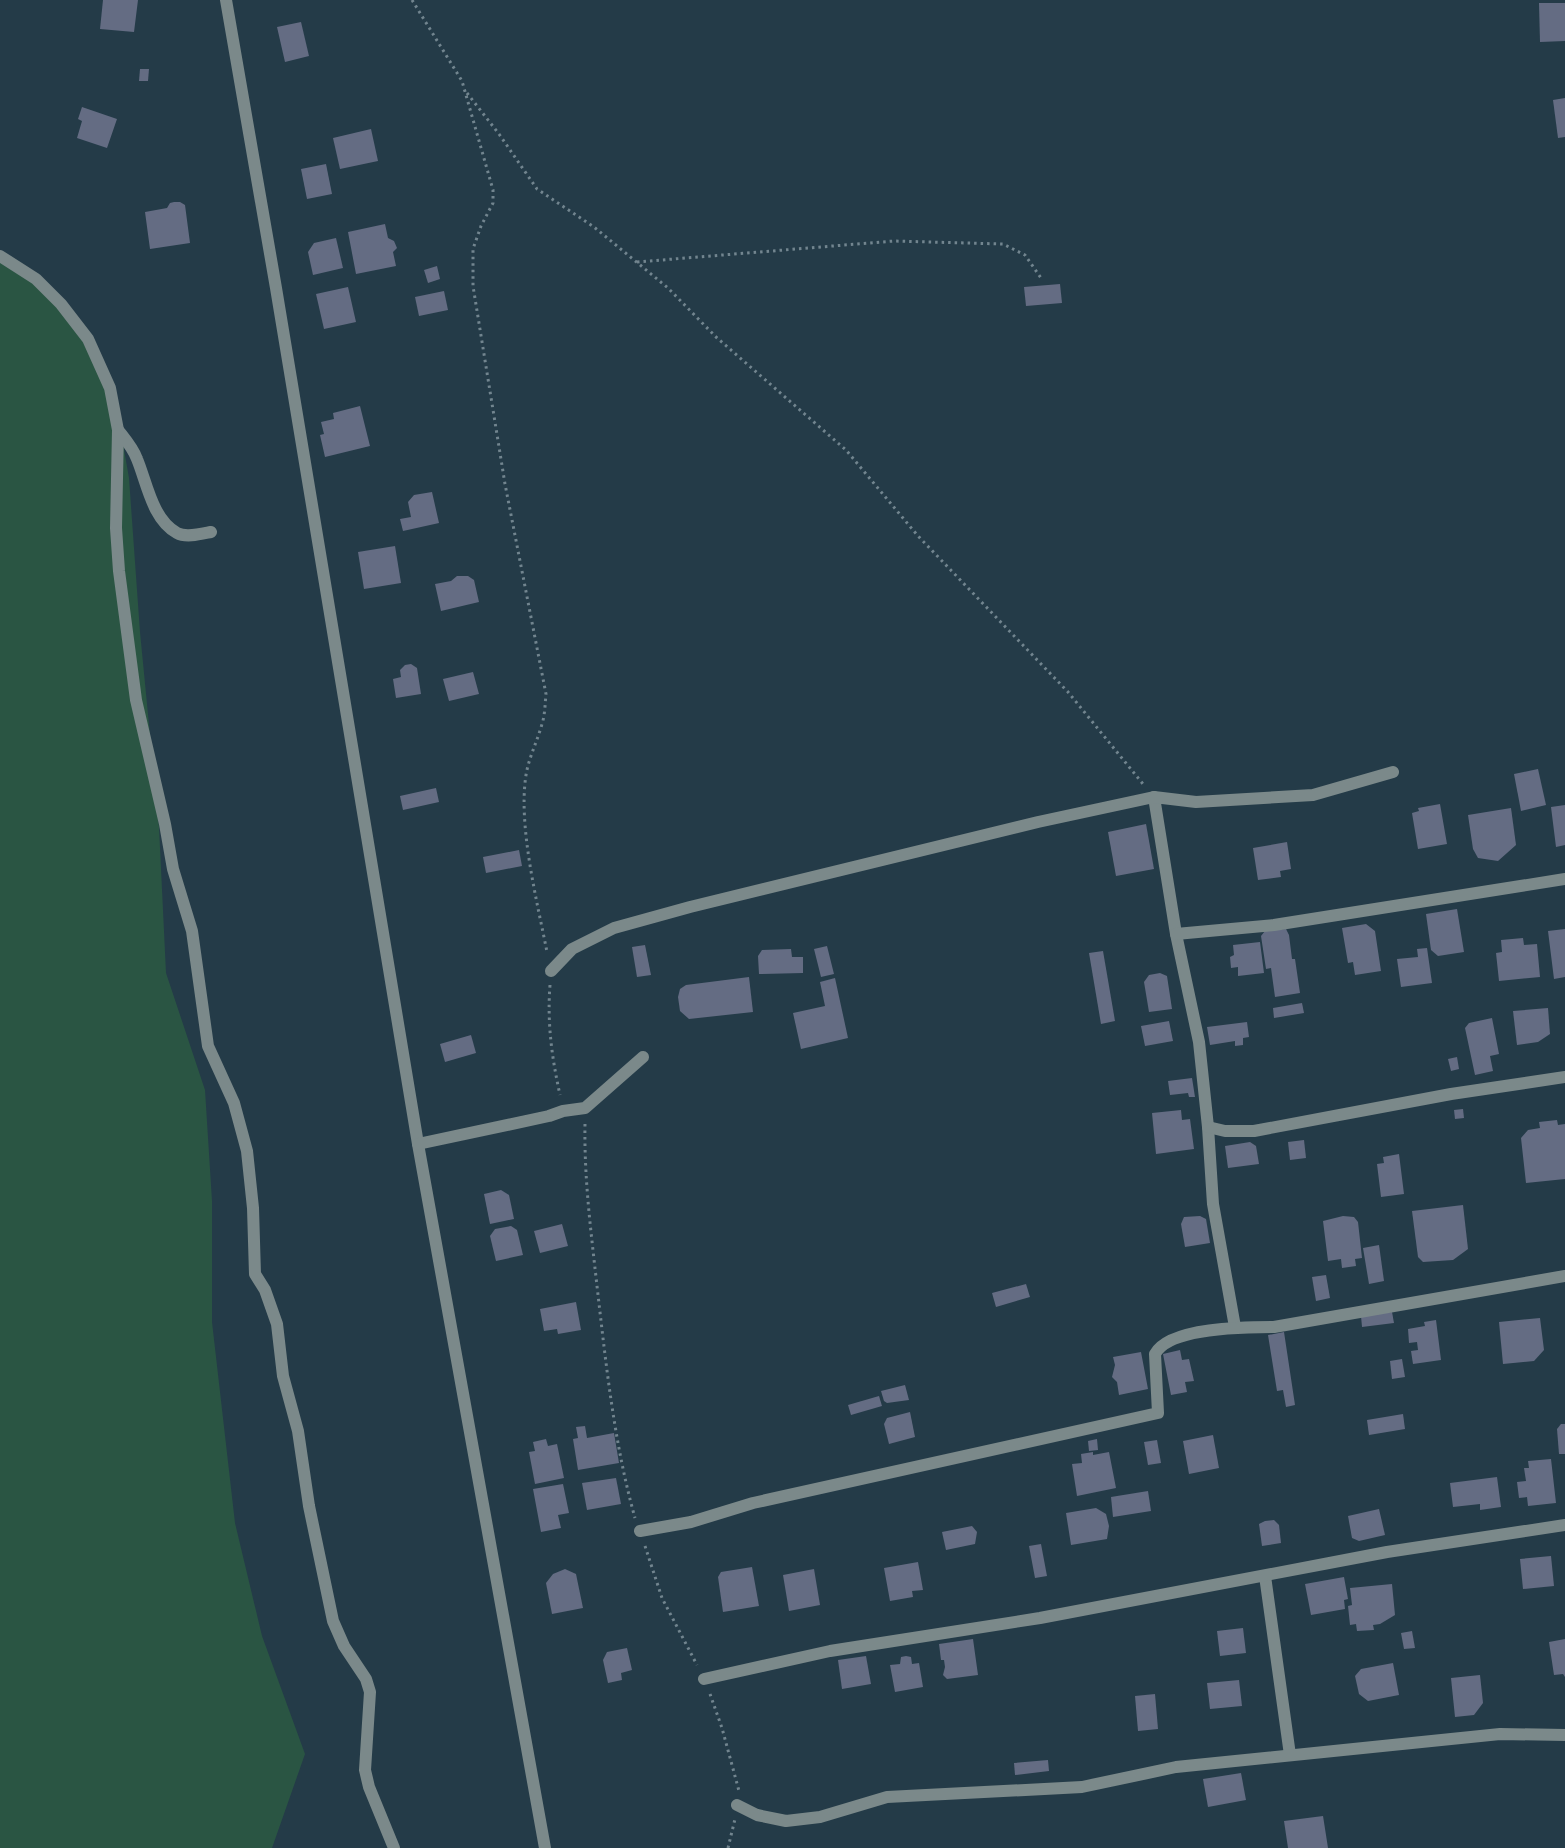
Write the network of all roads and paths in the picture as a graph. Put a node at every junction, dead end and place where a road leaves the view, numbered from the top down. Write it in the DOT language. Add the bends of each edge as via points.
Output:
graph roads {
  1 [pos="226,0"];
  2 [pos="412,0"];
  3 [pos="465,90"];
  4 [pos="0,256"];
  5 [pos="636,262"];
  6 [pos="1041,278"];
  7 [pos="118,430"];
  8 [pos="211,532"];
  9 [pos="1393,772"];
  10 [pos="1154,798"];
  11 [pos="1565,879"];
  12 [pos="1176,934"];
  13 [pos="551,971"];
  14 [pos="643,1057"];
  15 [pos="1565,1077"];
  16 [pos="585,1108"];
  17 [pos="563,1111"];
  18 [pos="1208,1127"];
  19 [pos="418,1144"];
  20 [pos="1565,1276"];
  21 [pos="1235,1327"];
  22 [pos="1565,1525"];
  23 [pos="640,1531"];
  24 [pos="1265,1576"];
  25 [pos="704,1679"];
  26 [pos="1565,1735"];
  27 [pos="1290,1755"];
  28 [pos="737,1805"];
  29 [pos="394,1848"];
  30 [pos="545,1848"];
  31 [pos="728,1848"];
  1 -- 19 [label="street"];
  2 -- 3 [label="path"];
  3 -- 5 [label="path" via="537,189 594,227"];
  3 -- 13 [label="path" via="493,190 493,203 473,249 473,286 505,484 546,694 543,723 526,776 525,810 532,878"];
  4 -- 7 [label="street" via="36,279 61,304 88,339 110,388"];
  5 -- 6 [label="path" via="894,241 1004,244 1025,255"];
  5 -- 10 [label="path" via="668,288 716,337 846,450 918,536 1068,692"];
  7 -- 8 [label="street" via="137,459 144,482 166,525 178,534"];
  7 -- 29 [label="street" via="116,528 136,700 173,869 192,931 208,1046 234,1103 247,1151 256,1274 277,1324 283,1376 298,1431 333,1621 370,1692 365,1770"];
  9 -- 10 [label="street" via="1313,795 1196,802"];
  10 -- 12 [label="street"];
  10 -- 13 [label="street" via="1038,822 614,928 572,949"];
  11 -- 12 [label="street" via="1274,925"];
  12 -- 18 [label="street" via="1198,1042"];
  13 -- 17 [label="path" via="551,1051"];
  14 -- 16 [label="street"];
  15 -- 18 [label="street" via="1451,1094 1254,1131 1225,1131"];
  16 -- 17 [label="street"];
  16 -- 23 [label="path" via="585,1164 603,1335 624,1476"];
  17 -- 19 [label="street"];
  18 -- 21 [label="street" via="1212,1204"];
  19 -- 30 [label="street"];
  20 -- 21 [label="street" via="1274,1327"];
  21 -- 23 [label="street" via="1177,1337 1158,1347 1154,1369 1158,1413 753,1503 692,1522"];
  22 -- 24 [label="street" via="1387,1552"];
  23 -- 25 [label="path" via="662,1598"];
  24 -- 25 [label="street" via="1040,1618 830,1651"];
  24 -- 27 [label="street"];
  25 -- 28 [label="path" via="737,1782"];
  26 -- 27 [label="street" via="1500,1734"];
  27 -- 28 [label="street" via="1176,1767 1082,1787 887,1797 820,1817 786,1821 757,1815"];
  28 -- 31 [label="path"];
}
